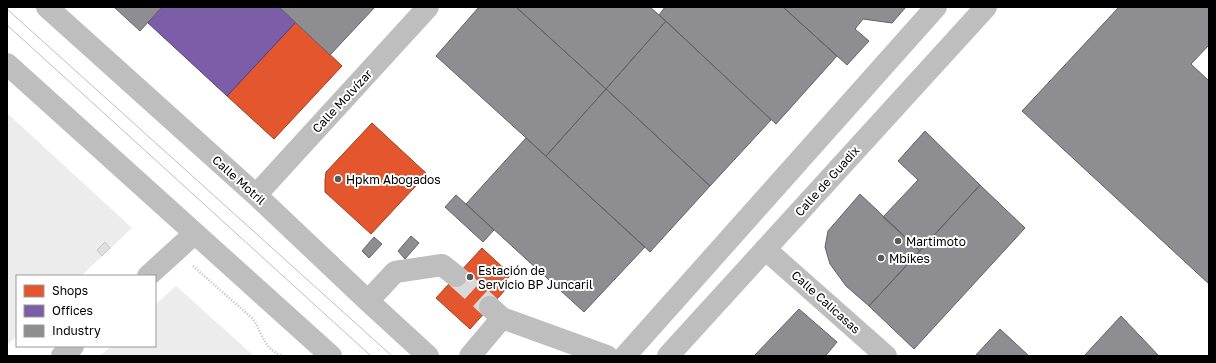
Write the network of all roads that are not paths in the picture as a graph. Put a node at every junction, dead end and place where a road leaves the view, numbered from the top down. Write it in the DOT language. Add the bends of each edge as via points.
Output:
graph roads {
  1 [pos="47,7"];
  2 [pos="428,7"];
  3 [pos="936,7"];
  4 [pos="986,7"];
  5 [pos="7,64"];
  6 [pos="256,195"];
  7 [pos="194,234"];
  8 [pos="765,249"];
  9 [pos="149,275"];
  10 [pos="456,276"];
  11 [pos="368,301"];
  12 [pos="72,347"];
  13 [pos="62,356"];
  14 [pos="331,356"];
  15 [pos="428,356"];
  16 [pos="470,356"];
  17 [pos="607,356"];
  18 [pos="625,356"];
  19 [pos="668,356"];
  20 [pos="886,356"];
  1 -- 6 [label="street, Calle Motril"];
  2 -- 6 [label="street, Calle Molvízar"];
  3 -- 18 [label="street"];
  4 -- 8 [label="street, Calle de Guadix"];
  5 -- 7 [label="street"];
  6 -- 11 [label="street, Calle Motril"];
  7 -- 9 [label="street"];
  7 -- 14 [label="street"];
  8 -- 19 [label="street, Calle de Guadix"];
  8 -- 20 [label="street, Calle Calicasas"];
  10 -- 11 [label="street" via="442,265 395,272"];
  11 -- 15 [label="street, Calle Motril"];
  12 -- 13 [label="street"];
  16 -- 17 [label="street" via="496,312"];
}
